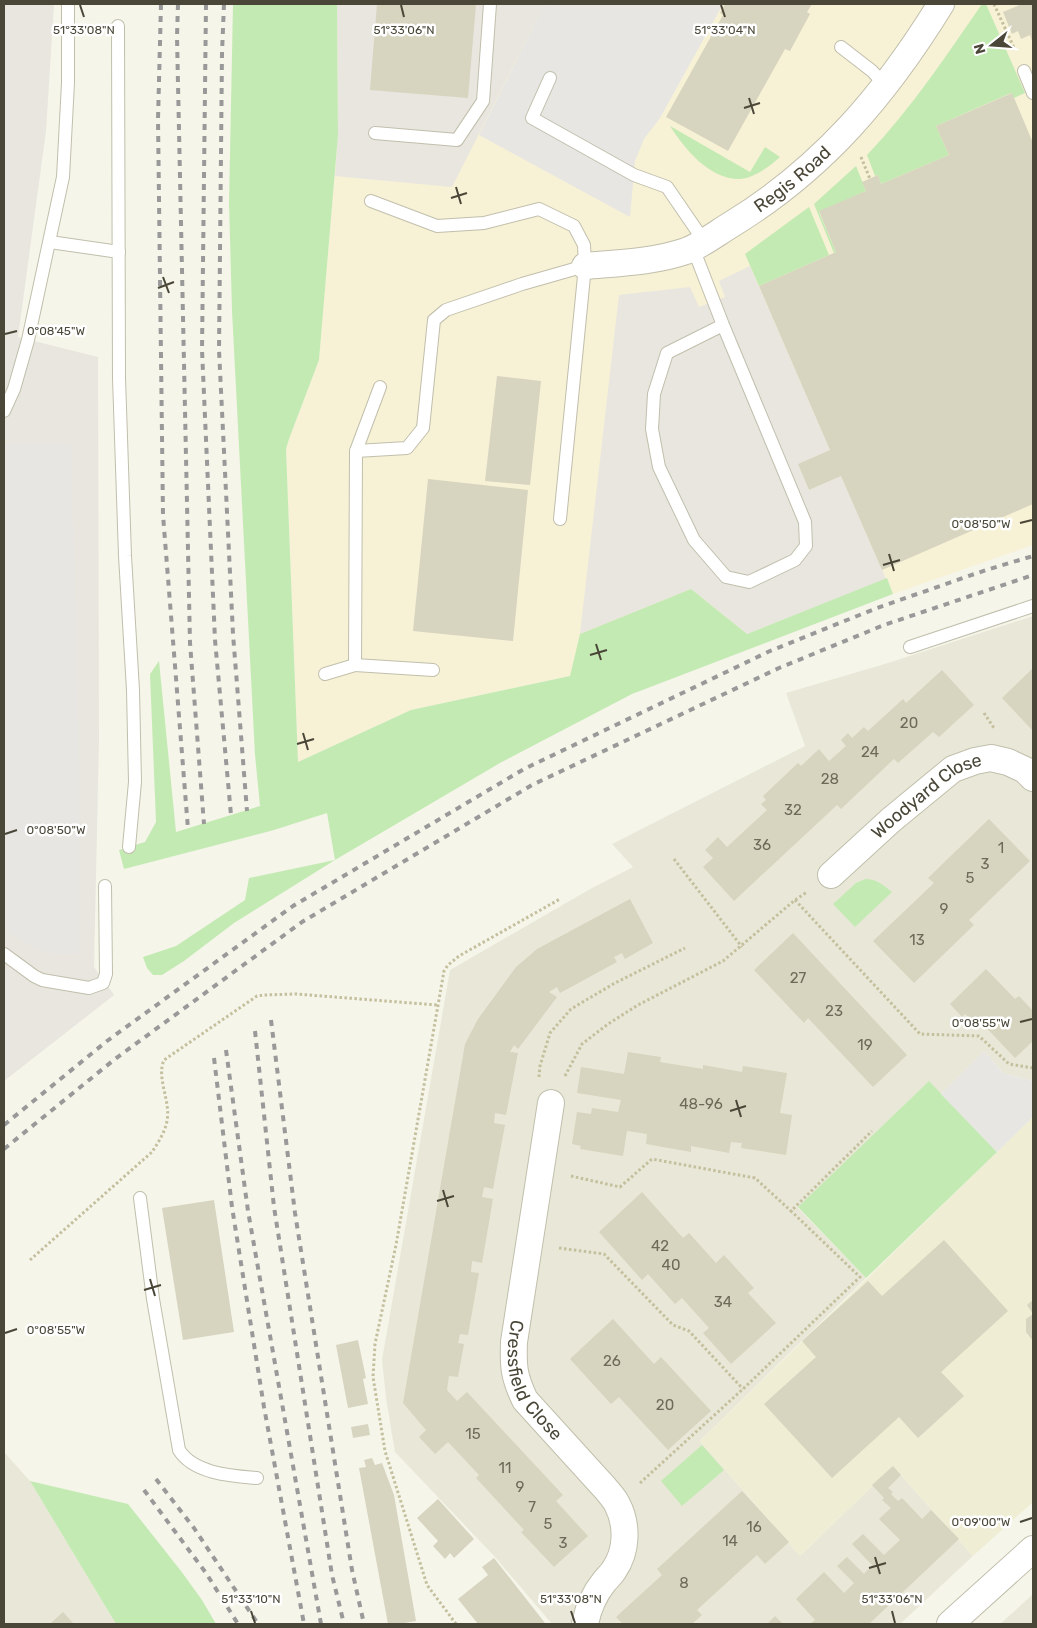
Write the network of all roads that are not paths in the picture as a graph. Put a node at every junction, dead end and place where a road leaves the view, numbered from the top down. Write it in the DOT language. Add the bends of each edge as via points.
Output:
graph roads {
  1 [pos="68,4"];
  2 [pos="490,4"];
  3 [pos="941,4"];
  4 [pos="118,26"];
  5 [pos="841,47"];
  6 [pos="1024,72"];
  7 [pos="550,78"];
  8 [pos="886,86"];
  9 [pos="1033,93"];
  10 [pos="375,133"];
  11 [pos="372,200"];
  12 [pos="50,242"];
  13 [pos="699,244"];
  14 [pos="119,252"];
  15 [pos="585,266"];
  16 [pos="723,325"];
  17 [pos="380,387"];
  18 [pos="4,411"];
  19 [pos="356,451"];
  20 [pos="560,519"];
  21 [pos="1033,606"];
  22 [pos="910,647"];
  23 [pos="355,665"];
  24 [pos="433,670"];
  25 [pos="325,674"];
  26 [pos="1033,778"];
  27 [pos="128,847"];
  28 [pos="832,875"];
  29 [pos="105,886"];
  30 [pos="4,954"];
  31 [pos="550,1107"];
  32 [pos="140,1198"];
  33 [pos="257,1478"];
  34 [pos="1033,1548"];
  35 [pos="585,1624"];
  36 [pos="950,1624"];
  1 -- 12 [label="lane" via="63,177"];
  2 -- 10 [label="lane" via="483,101 457,140"];
  3 -- 8 [label="street, Regis Road"];
  4 -- 14 [label="lane"];
  5 -- 8 [label="lane"];
  6 -- 9 [label="lane"];
  7 -- 13 [label="lane" via="532,118 634,175 667,187"];
  8 -- 13 [label="street, Regis Road" via="815,163 775,196"];
  11 -- 15 [label="lane" via="437,226 484,223 539,209 574,226 584,246"];
  12 -- 14 [label="lane"];
  12 -- 18 [label="lane" via="28,340"];
  13 -- 15 [label="street, Regis Road" via="670,255"];
  13 -- 16 [label="lane"];
  14 -- 27 [label="lane" via="119,378 135,782"];
  15 -- 19 [label="lane" via="522,284 440,314 434,320 423,428 407,448"];
  15 -- 20 [label="lane"];
  16 -- 16 [label="lane" via="805,522 806,546 795,560 750,582 726,577 694,540 659,467 652,429 654,394 666,353"];
  17 -- 19 [label="lane"];
  19 -- 23 [label="lane"];
  21 -- 22 [label="lane"];
  23 -- 24 [label="lane"];
  23 -- 25 [label="lane"];
  26 -- 28 [label="street, Woodyard Close" via="1025,770 991,758 953,769"];
  29 -- 30 [label="lane" via="106,974 103,983 89,988 42,980"];
  31 -- 35 [label="street, Cressfield Close" via="514,1342 513,1367 525,1400 606,1488 617,1504 624,1524 622,1555 593,1599"];
  32 -- 33 [label="lane" via="153,1299 179,1450 189,1461 216,1473"];
  34 -- 36 [label="street"];
}
